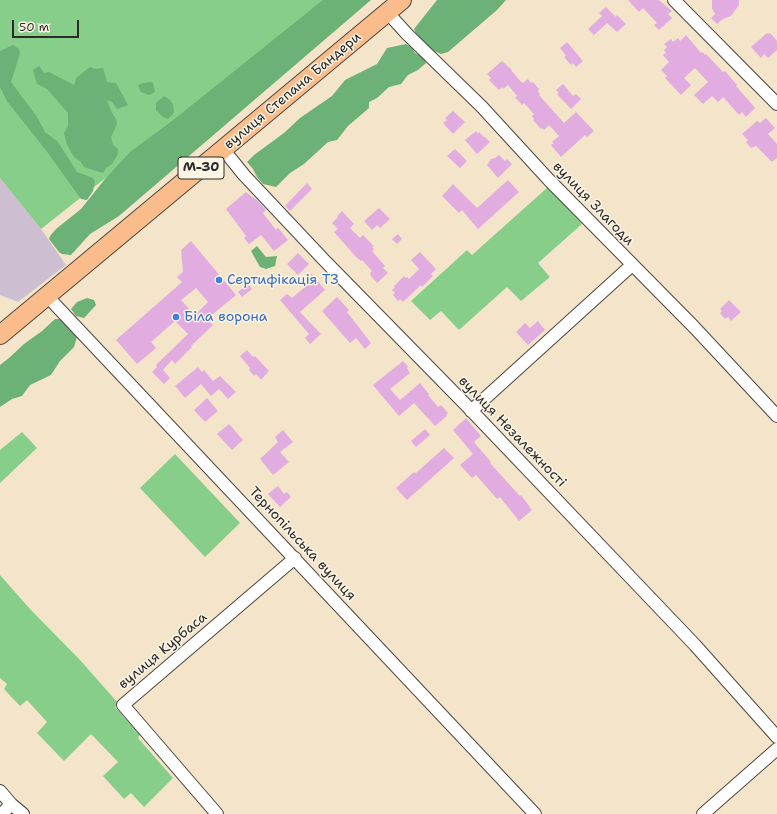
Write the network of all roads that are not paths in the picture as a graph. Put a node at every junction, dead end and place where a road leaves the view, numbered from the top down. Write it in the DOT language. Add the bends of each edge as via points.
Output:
graph roads {
  1 [pos="402,0"];
  2 [pos="674,0"];
  3 [pos="387,12"];
  4 [pos="777,104"];
  5 [pos="223,150"];
  6 [pos="632,265"];
  7 [pos="47,296"];
  8 [pos="0,335"];
  9 [pos="471,410"];
  10 [pos="777,416"];
  11 [pos="295,558"];
  12 [pos="777,737"];
  13 [pos="777,749"];
  14 [pos="0,792"];
  15 [pos="11,804"];
  16 [pos="2,814"];
  17 [pos="23,814"];
  18 [pos="217,814"];
  19 [pos="535,814"];
  20 [pos="703,814"];
  1 -- 3 [label="highway, вулиця Степана Бандери / М-30"];
  2 -- 4 [label="street"];
  3 -- 5 [label="highway, вулиця Степана Бандери / М-30"];
  3 -- 6 [label="street, вулиця Злагоди" via="482,107"];
  5 -- 7 [label="highway, вулиця Степана Бандери / М-30"];
  5 -- 9 [label="street, вулиця Незалежності" via="319,254"];
  6 -- 9 [label="street"];
  6 -- 10 [label="street, вулиця Злагоди"];
  7 -- 8 [label="highway, вулиця Степана Бандери / М-30"];
  7 -- 11 [label="street, Тернопільська вулиця"];
  9 -- 12 [label="street, вулиця Незалежності" via="695,645"];
  11 -- 18 [label="street, вулиця Курбаса" via="123,705"];
  11 -- 19 [label="street, Тернопільська вулиця"];
  13 -- 20 [label="street"];
  14 -- 15 [label="street"];
  15 -- 16 [label="street"];
  15 -- 17 [label="street"];
}
